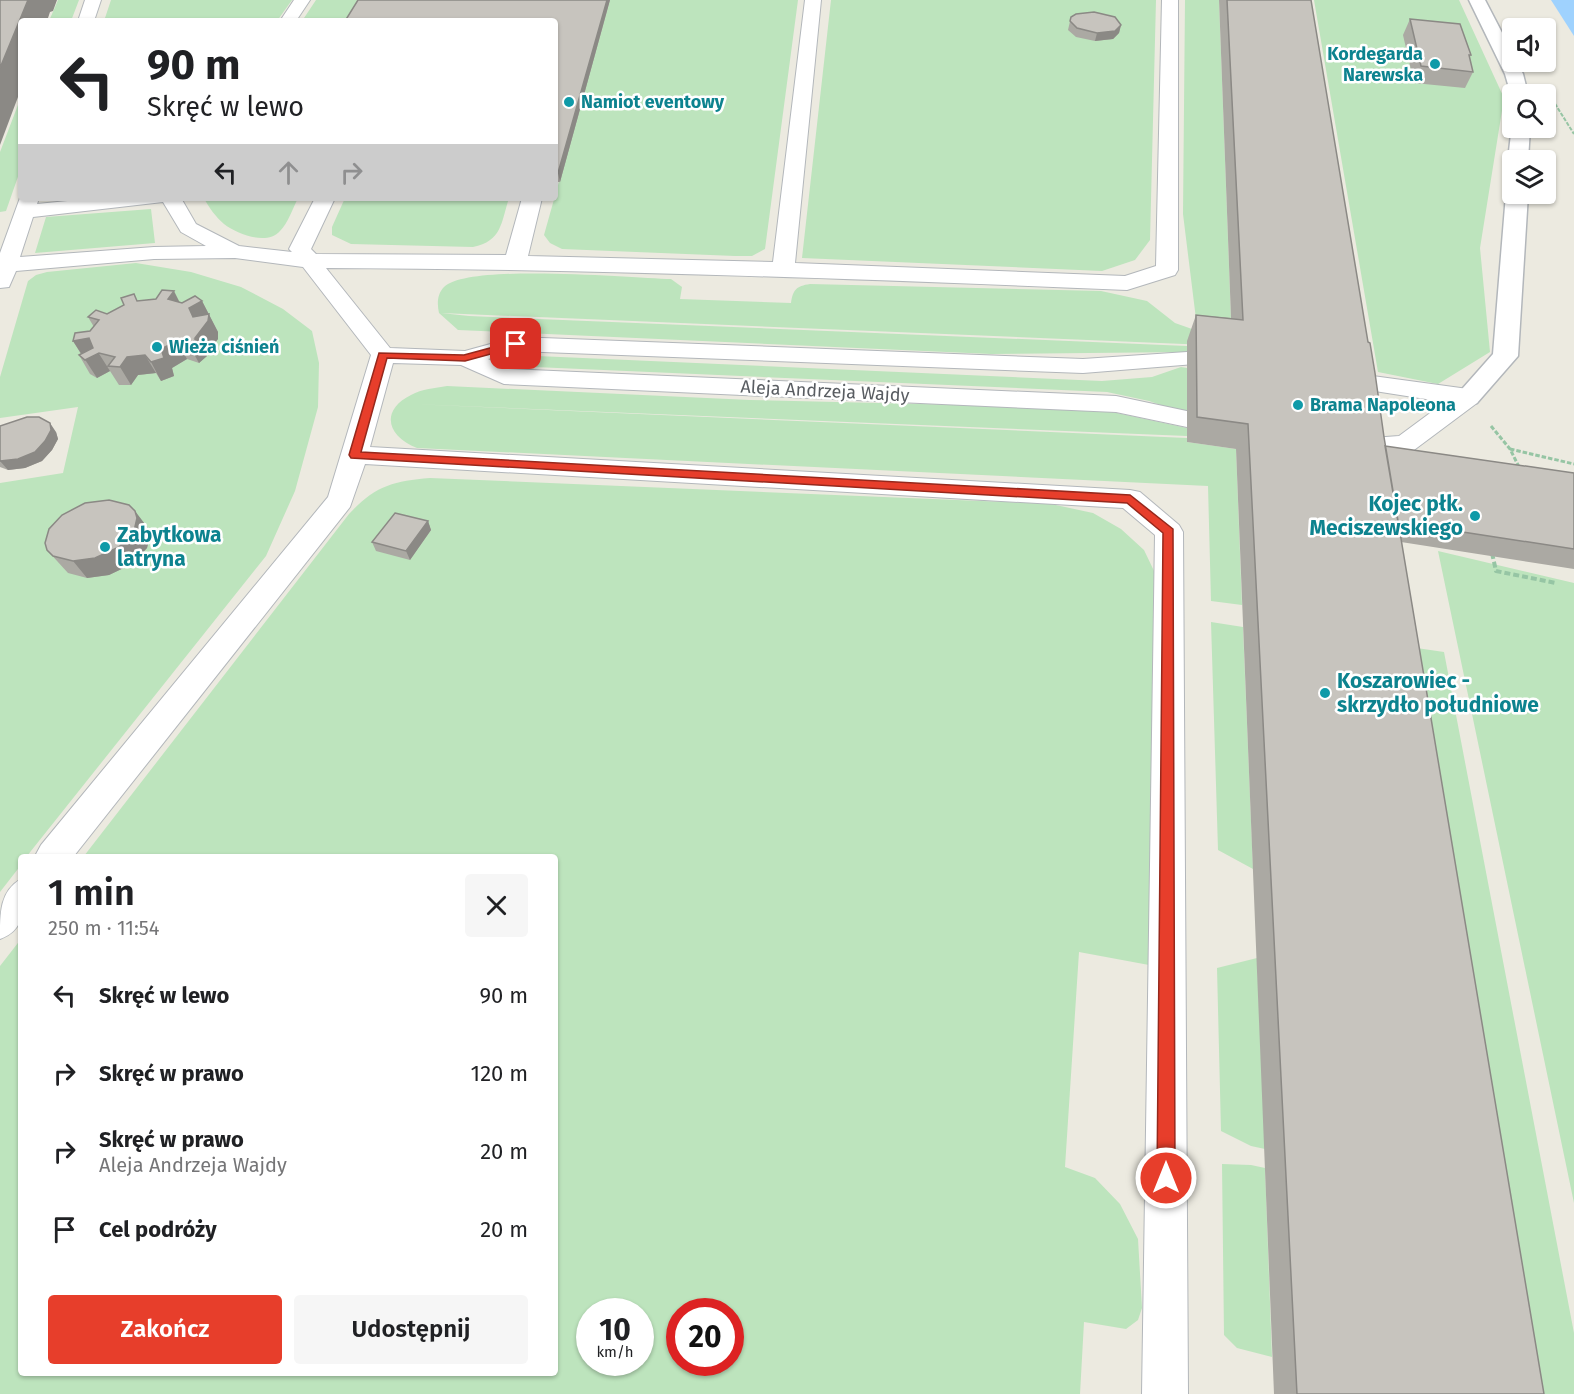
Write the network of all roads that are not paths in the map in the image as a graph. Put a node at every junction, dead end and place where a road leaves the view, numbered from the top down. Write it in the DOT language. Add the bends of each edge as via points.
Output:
graph roads {
  1 [pos="93,0"];
  2 [pos="302,0"];
  3 [pos="813,0"];
  4 [pos="1170,0"];
  5 [pos="1477,0"];
  6 [pos="87,18"];
  7 [pos="290,18"];
  8 [pos="1516,84"];
  9 [pos="100,201"];
  10 [pos="173,201"];
  11 [pos="324,201"];
  12 [pos="531,201"];
  13 [pos="1516,204"];
  14 [pos="26,205"];
  15 [pos="235,252"];
  16 [pos="309,261"];
  17 [pos="514,262"];
  18 [pos="7,265"];
  19 [pos="783,269"];
  20 [pos="0,286"];
  21 [pos="382,355"];
  22 [pos="465,358"];
  23 [pos="1187,359"];
  24 [pos="1358,382"];
  25 [pos="1468,397"];
  26 [pos="1187,419"];
  27 [pos="1368,445"];
  28 [pos="355,455"];
  29 [pos="55,854"];
  30 [pos="18,900"];
  31 [pos="0,922"];
  32 [pos="1165,1394"];
  1 -- 6 [label="lane"];
  2 -- 7 [label="lane"];
  3 -- 19 [label="lane"];
  4 -- 19 [label="lane" via="1167,270 1127,283"];
  5 -- 8 [label="street"];
  9 -- 14 [label="lane"];
  10 -- 15 [label="lane" via="188,228"];
  11 -- 16 [label="lane" via="300,249"];
  12 -- 17 [label="lane"];
  13 -- 25 [label="street" via="1505,356"];
  14 -- 18 [label="lane"];
  15 -- 16 [label="lane"];
  15 -- 18 [label="lane"];
  16 -- 17 [label="lane"];
  16 -- 21 [label="lane"];
  17 -- 19 [label="lane"];
  18 -- 20 [label="lane"];
  21 -- 22 [label="lane, Aleja Andrzeja Wajdy"];
  21 -- 28 [label="lane"];
  22 -- 23 [label="lane, Aleja Andrzeja Wajdy" via="516,344 1083,366"];
  22 -- 26 [label="lane, Aleja Andrzeja Wajdy" via="504,376 1116,404"];
  24 -- 25 [label="lane"];
  25 -- 27 [label="lane" via="1405,444"];
  28 -- 29 [label="lane" via="340,500"];
  28 -- 32 [label="lane" via="1130,500 1169,532"];
  30 -- 31 [label="lane"];
}
